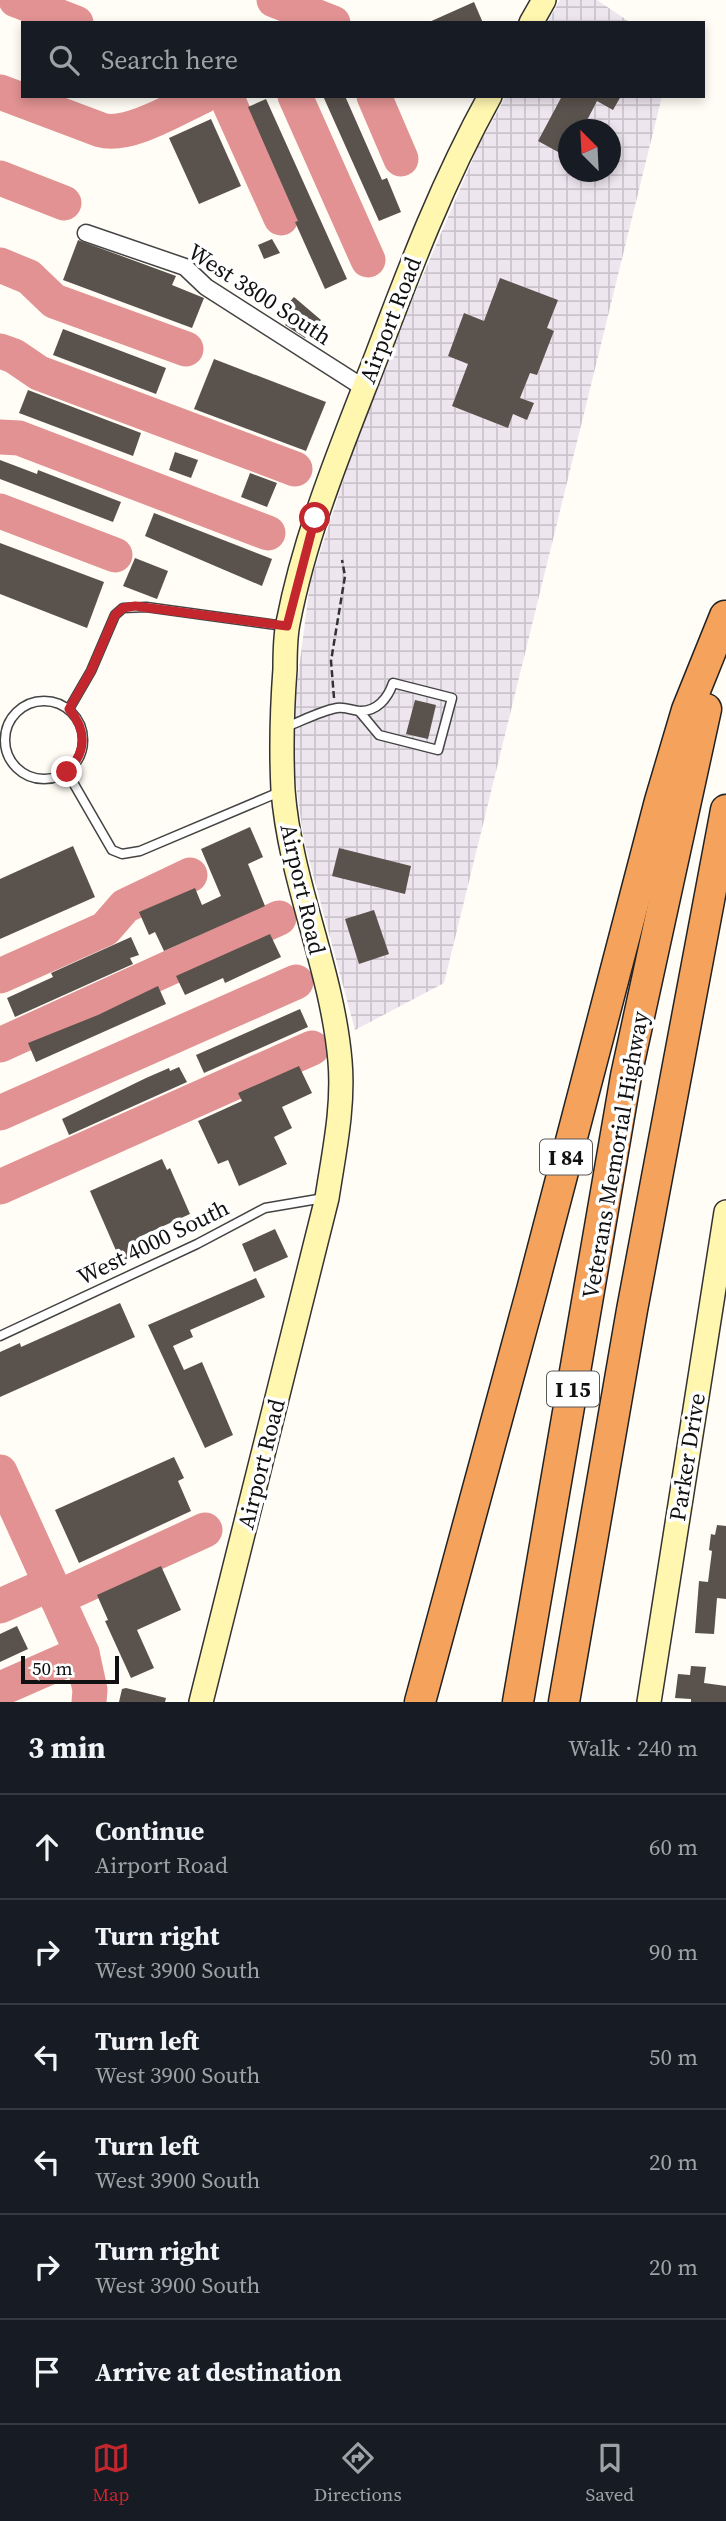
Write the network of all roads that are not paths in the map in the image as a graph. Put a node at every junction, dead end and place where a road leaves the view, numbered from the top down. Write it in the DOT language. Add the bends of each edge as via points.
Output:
graph roads {
  1 [pos="544,0"];
  2 [pos="532,21"];
  3 [pos="489,98"];
  4 [pos="86,233"];
  5 [pos="364,388"];
  6 [pos="725,613"];
  7 [pos="287,626"];
  8 [pos="69,709"];
  9 [pos="359,711"];
  10 [pos="281,728"];
  11 [pos="67,772"];
  12 [pos="284,791"];
  13 [pos="726,810"];
  14 [pos="327,1198"];
  15 [pos="726,1212"];
  16 [pos="719,1298"];
  17 [pos="0,1336"];
  18 [pos="201,1702"];
  19 [pos="420,1702"];
  20 [pos="518,1702"];
  21 [pos="564,1702"];
  22 [pos="649,1702"];
  1 -- 2 [label="street"];
  3 -- 5 [label="street, Airport Road" via="449,173"];
  4 -- 5 [label="street, West 3800 South" via="185,267 206,287"];
  5 -- 7 [label="street, Airport Road" via="315,518"];
  6 -- 19 [label="highway, I 84" via="687,710 660,801"];
  6 -- 20 [label="highway, Veterans Memorial Highway / I 15" via="626,1076"];
  7 -- 8 [label="lane" via="146,607 123,608 115,615"];
  7 -- 10 [label="street, Airport Road"];
  8 -- 11 [label="lane" via="82,729 83,741 76,763"];
  8 -- 11 [label="lane" via="49,700 27,704 9,720 4,743 13,765 23,774 48,779"];
  9 -- 9 [label="lane" via="379,735 438,750 452,698 393,683 389,696 374,709"];
  9 -- 10 [label="lane" via="334,709"];
  10 -- 12 [label="street, Airport Road"];
  11 -- 12 [label="lane" via="112,850 122,854 140,851"];
  12 -- 14 [label="street, Airport Road" via="300,888 331,1005 340,1061 340,1118"];
  13 -- 21 [label="highway, Veterans Memorial Highway / I 15"];
  14 -- 17 [label="lane, West 4000 South" via="265,1208"];
  14 -- 18 [label="street, Airport Road"];
  15 -- 16 [label="street, Parker Drive"];
  16 -- 22 [label="street, Parker Drive"];
}
